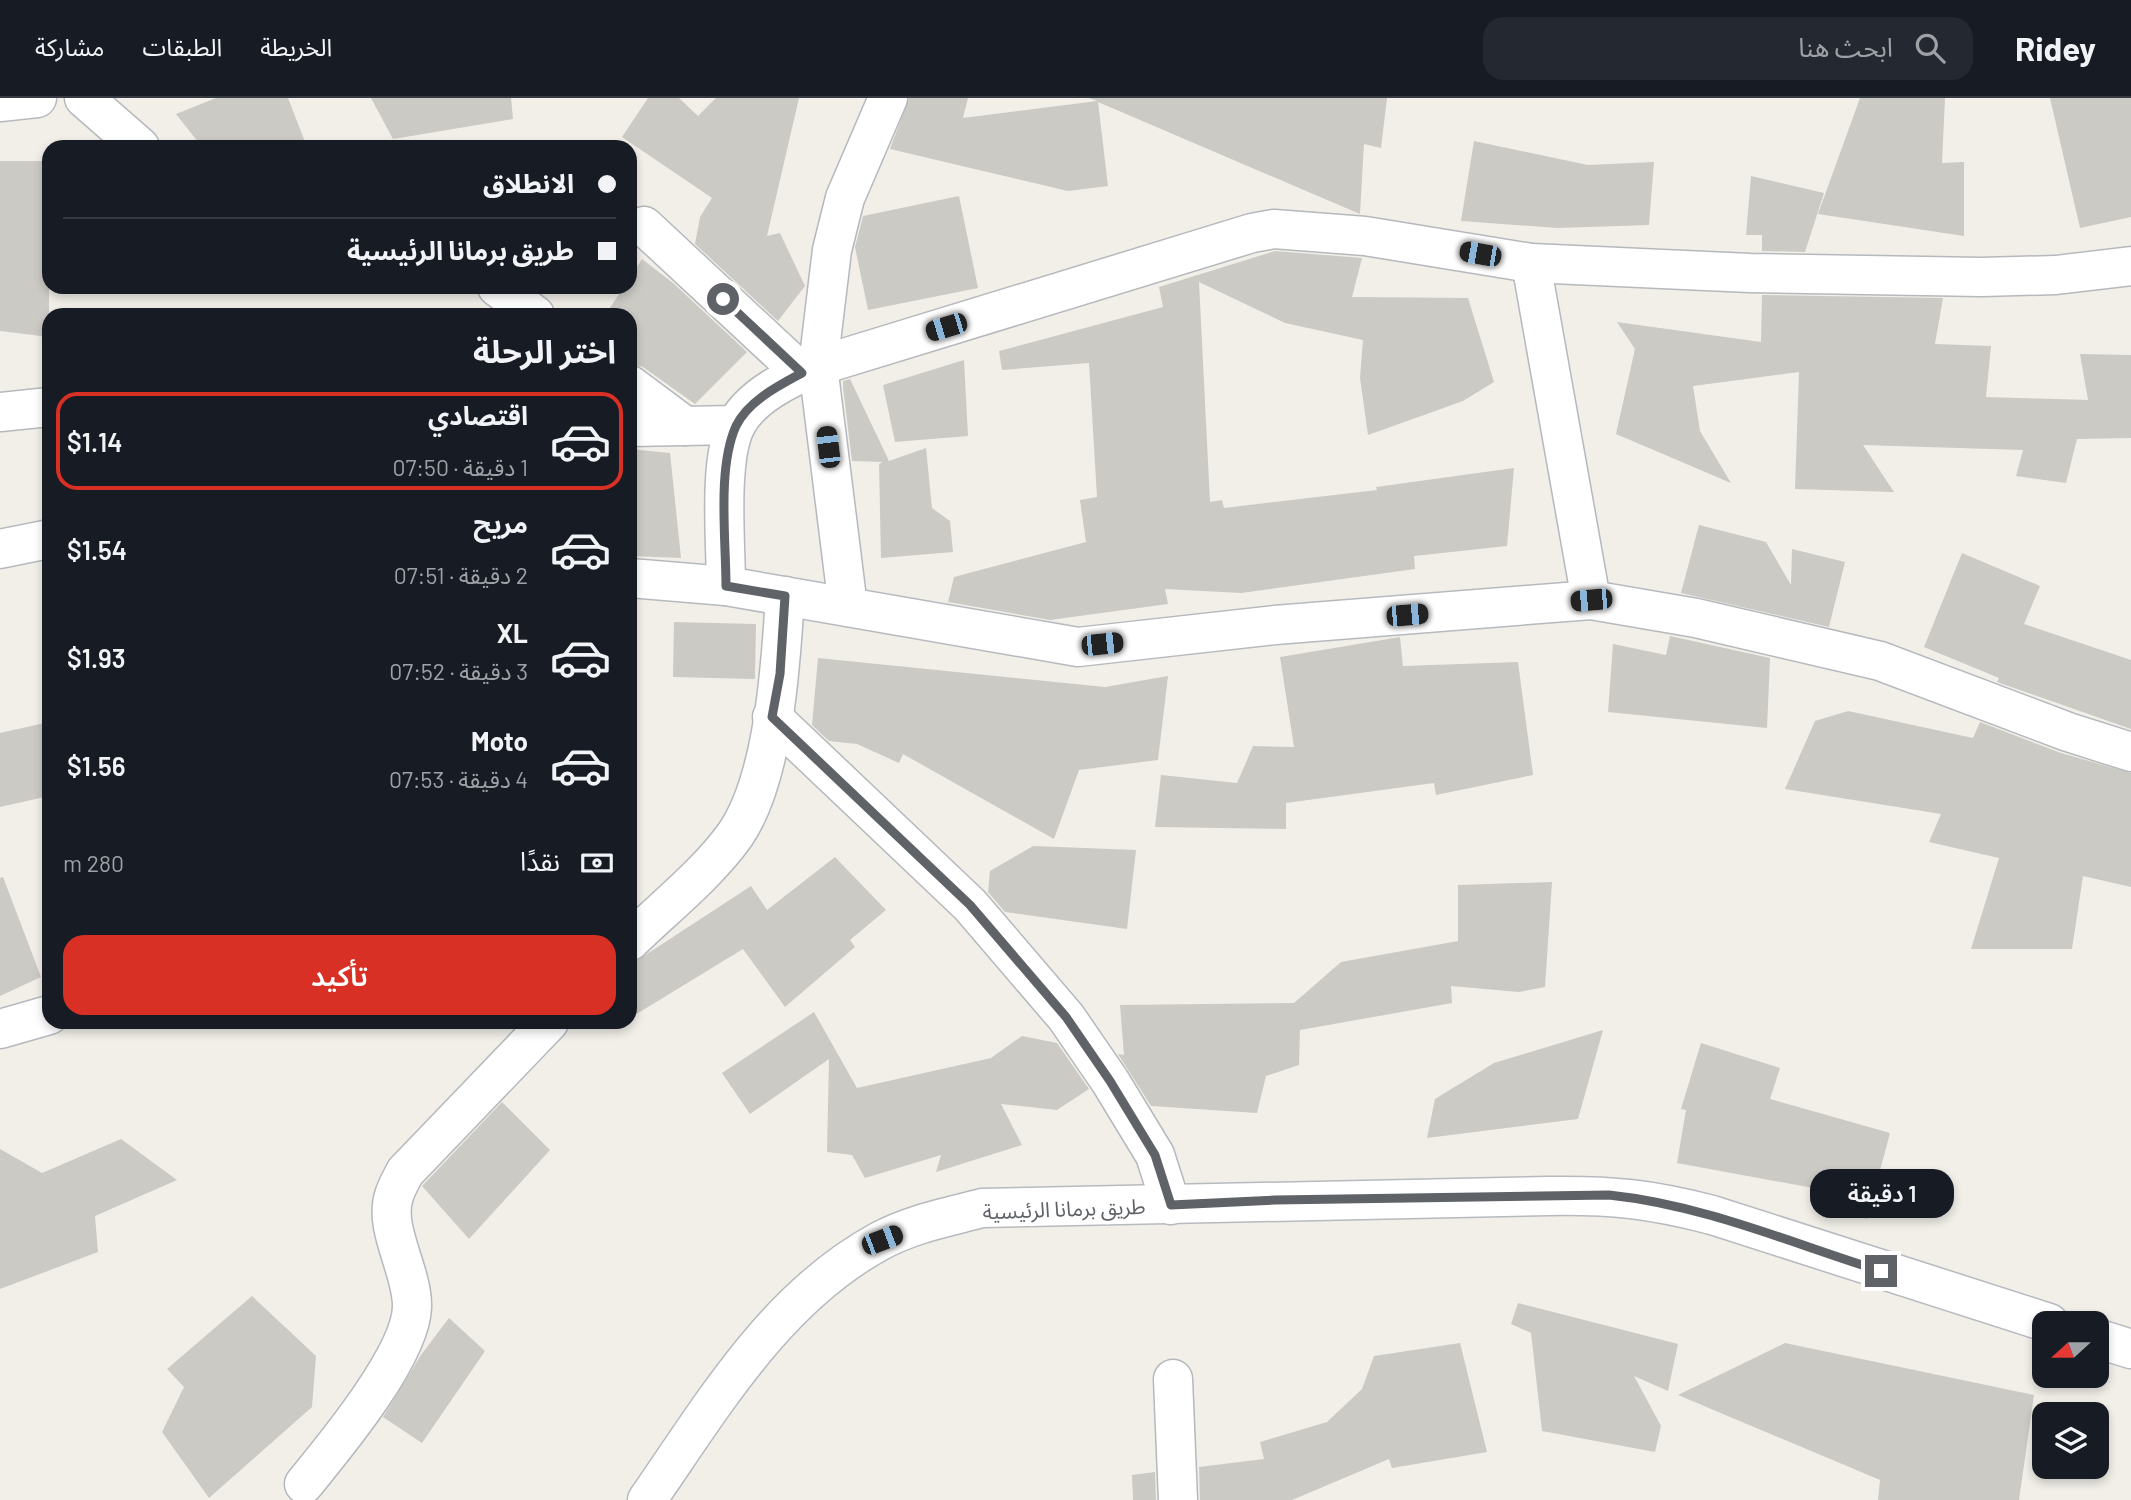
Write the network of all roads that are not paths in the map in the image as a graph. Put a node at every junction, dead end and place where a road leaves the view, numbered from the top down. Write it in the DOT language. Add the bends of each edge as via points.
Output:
graph roads {
  1 [pos="37,98"];
  2 [pos="84,98"];
  3 [pos="888,98"];
  4 [pos="0,102"];
  5 [pos="132,140"];
  6 [pos="645,226"];
  7 [pos="1531,263"];
  8 [pos="2131,266"];
  9 [pos="506,294"];
  10 [pos="526,308"];
  11 [pos="810,370"];
  12 [pos="637,390"];
  13 [pos="42,408"];
  14 [pos="0,412"];
  15 [pos="736,425"];
  16 [pos="685,426"];
  17 [pos="637,427"];
  18 [pos="42,540"];
  19 [pos="0,549"];
  20 [pos="637,579"];
  21 [pos="726,586"];
  22 [pos="785,596"];
  23 [pos="1591,600"];
  24 [pos="848,607"];
  25 [pos="772,717"];
  26 [pos="2131,752"];
  27 [pos="637,934"];
  28 [pos="42,1017"];
  29 [pos="0,1029"];
  30 [pos="542,1029"];
  31 [pos="1171,1205"];
  32 [pos="2032,1318"];
  33 [pos="2109,1342"];
  34 [pos="2131,1349"];
  35 [pos="1173,1379"];
  36 [pos="304,1484"];
  37 [pos="647,1500"];
  38 [pos="1178,1500"];
  1 -- 4 [label="street"];
  2 -- 5 [label="street"];
  3 -- 11 [label="street" via="845,198"];
  6 -- 11 [label="street"];
  7 -- 8 [label="street" via="1873,277 2056,275"];
  7 -- 11 [label="street" via="1365,236 1274,229"];
  7 -- 23 [label="street"];
  9 -- 10 [label="street"];
  11 -- 15 [label="street" via="751,406"];
  11 -- 24 [label="street"];
  12 -- 16 [label="street"];
  13 -- 14 [label="street"];
  15 -- 16 [label="street"];
  15 -- 21 [label="street" via="726,480"];
  16 -- 17 [label="street"];
  18 -- 19 [label="street"];
  20 -- 21 [label="street"];
  21 -- 22 [label="street"];
  22 -- 24 [label="street"];
  22 -- 25 [label="street"];
  23 -- 24 [label="street" via="1275,625 1078,647"];
  23 -- 26 [label="street" via="1696,618 1880,661 2068,733"];
  25 -- 27 [label="street" via="751,808 736,834"];
  25 -- 31 [label="street" via="970,905 1066,1017 1155,1155"];
  28 -- 29 [label="street"];
  30 -- 36 [label="street" via="405,1172 393,1198 392,1219 411,1286 408,1331 343,1437"];
  31 -- 32 [label="street, طريق برمانا الرئيسية" via="1609,1195 1655,1200 1712,1214"];
  31 -- 37 [label="street, طريق برمانا الرئيسية" via="982,1208 882,1240 829,1272 758,1343"];
  33 -- 34 [label="street"];
  35 -- 38 [label="street"];
}
